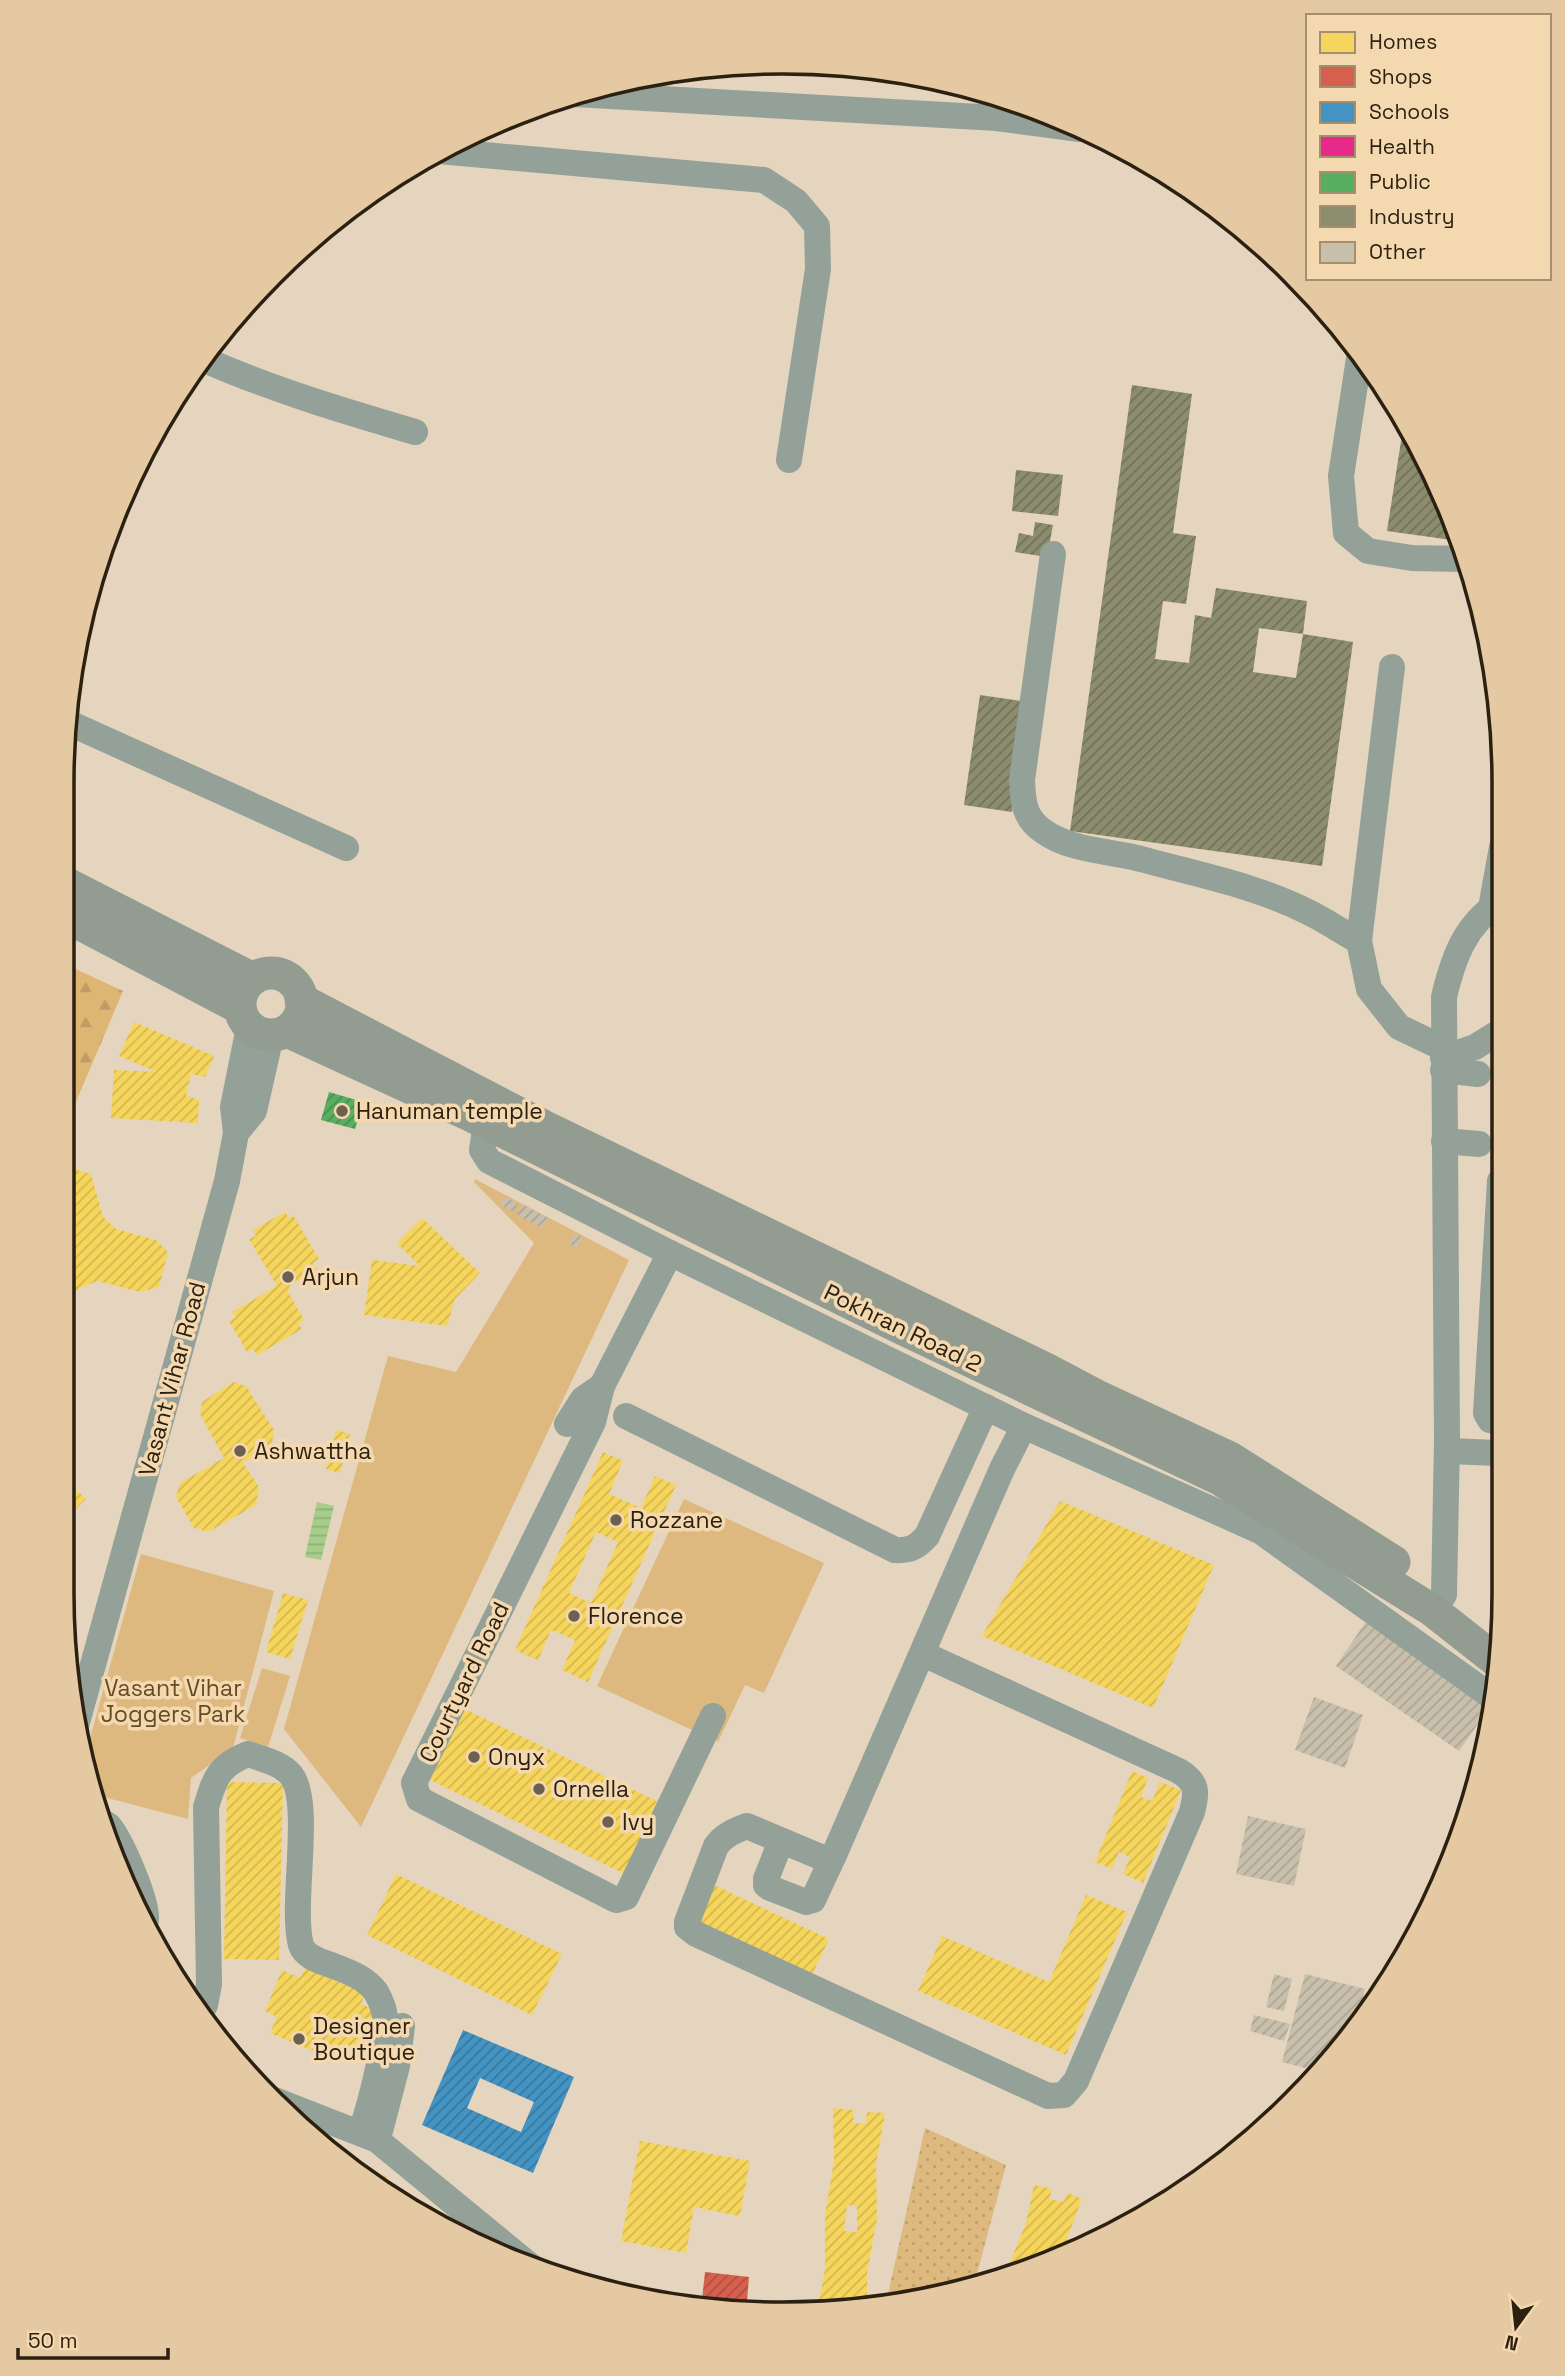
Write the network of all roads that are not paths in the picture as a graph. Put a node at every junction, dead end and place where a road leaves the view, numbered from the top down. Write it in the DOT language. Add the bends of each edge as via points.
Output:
graph roads {
  1 [pos="608,96"];
  2 [pos="1048,125"];
  3 [pos="458,153"];
  4 [pos="212,363"];
  5 [pos="1357,369"];
  6 [pos="415,432"];
  7 [pos="789,460"];
  8 [pos="1053,554"];
  9 [pos="1455,559"];
  10 [pos="1392,667"];
  11 [pos="76,726"];
  12 [pos="346,848"];
  13 [pos="74,888"];
  14 [pos="1492,909"];
  15 [pos="74,920"];
  16 [pos="1359,942"];
  17 [pos="301,1000"];
  18 [pos="260,1016"];
  19 [pos="1492,1037"];
  20 [pos="1443,1058"];
  21 [pos="1478,1074"];
  22 [pos="486,1123"];
  23 [pos="1444,1142"];
  24 [pos="1479,1144"];
  25 [pos="670,1253"];
  26 [pos="1492,1314"];
  27 [pos="601,1386"];
  28 [pos="986,1407"];
  29 [pos="625,1416"];
  30 [pos="1488,1423"];
  31 [pos="567,1424"];
  32 [pos="1024,1426"];
  33 [pos="1447,1438"];
  34 [pos="1492,1441"];
  35 [pos="1492,1451"];
  36 [pos="1438,1602"];
  37 [pos="1490,1633"];
  38 [pos="1489,1653"];
  39 [pos="923,1654"];
  40 [pos="1484,1691"];
  41 [pos="83,1703"];
  42 [pos="713,1716"];
  43 [pos="781,1841"];
  44 [pos="121,1848"];
  45 [pos="834,1854"];
  46 [pos="144,1901"];
  47 [pos="205,2004"];
  48 [pos="402,2026"];
  49 [pos="301,2114"];
  50 [pos="308,2120"];
  51 [pos="369,2136"];
  52 [pos="470,2229"];
  53 [pos="507,2247"];
  1 -- 2 [label="street"];
  3 -- 7 [label="street" via="764,180 796,201 817,226 818,268"];
  4 -- 6 [label="street"];
  5 -- 9 [label="street" via="1341,476 1346,533 1368,551"];
  8 -- 16 [label="street" via="1023,780 1029,820 1073,845 1248,888 1307,911"];
  10 -- 16 [label="street"];
  11 -- 12 [label="street"];
  13 -- 18 [label="main road, Pokhran Road 2"];
  14 -- 20 [label="street" via="1468,930 1452,963 1444,997"];
  15 -- 18 [label="main road, Pokhran Road 2"];
  16 -- 20 [label="street" via="1369,989 1399,1027"];
  17 -- 18 [label="main road" via="300,1017 293,1027"];
  17 -- 18 [label="main road" via="294,983 284,976 259,975"];
  17 -- 36 [label="main road, Pokhran Road 2" via="543,1126 1230,1458 1335,1523"];
  18 -- 22 [label="main road, Pokhran Road 2"];
  18 -- 41 [label="street, Vasant Vihar Road" via="254,1111 236,1133 227,1181"];
  19 -- 20 [label="street"];
  20 -- 21 [label="street"];
  20 -- 23 [label="street"];
  22 -- 25 [label="street" via="482,1150 489,1161"];
  22 -- 36 [label="main road, Pokhran Road 2" via="1218,1478"];
  23 -- 24 [label="street"];
  23 -- 33 [label="street"];
  25 -- 27 [label="street, Courtyard Road"];
  25 -- 28 [label="street"];
  26 -- 30 [label="street"];
  27 -- 31 [label="street" via="583,1399"];
  27 -- 42 [label="street, Courtyard Road" via="593,1422 414,1783 419,1799 615,1900 626,1897"];
  28 -- 29 [label="street" via="927,1536 908,1550 895,1549"];
  28 -- 32 [label="street"];
  30 -- 33 [label="street"];
  32 -- 39 [label="street"];
  32 -- 40 [label="street" via="1260,1531"];
  33 -- 34 [label="street"];
  33 -- 35 [label="street"];
  33 -- 36 [label="street"];
  36 -- 37 [label="main road, Pokhran Road 2"];
  36 -- 38 [label="main road, Pokhran Road 2"];
  39 -- 43 [label="street" via="1179,1771 1195,1787 1192,1812 1076,2081 1064,2095 1048,2096 691,1931 687,1922 721,1839 747,1826"];
  39 -- 45 [label="street"];
  43 -- 45 [label="street" via="823,1858"];
  43 -- 45 [label="street" via="766,1885 806,1902 813,1900"];
  44 -- 46 [label="street"];
  47 -- 51 [label="street" via="209,1984 206,1807 222,1769 248,1754 277,1764 297,1787 303,1949 314,1959 362,1978 374,1990 385,2016"];
  48 -- 51 [label="street" via="397,2066"];
  49 -- 51 [label="street"];
  50 -- 52 [label="street" via="374,2152"];
  51 -- 53 [label="street"];
}
